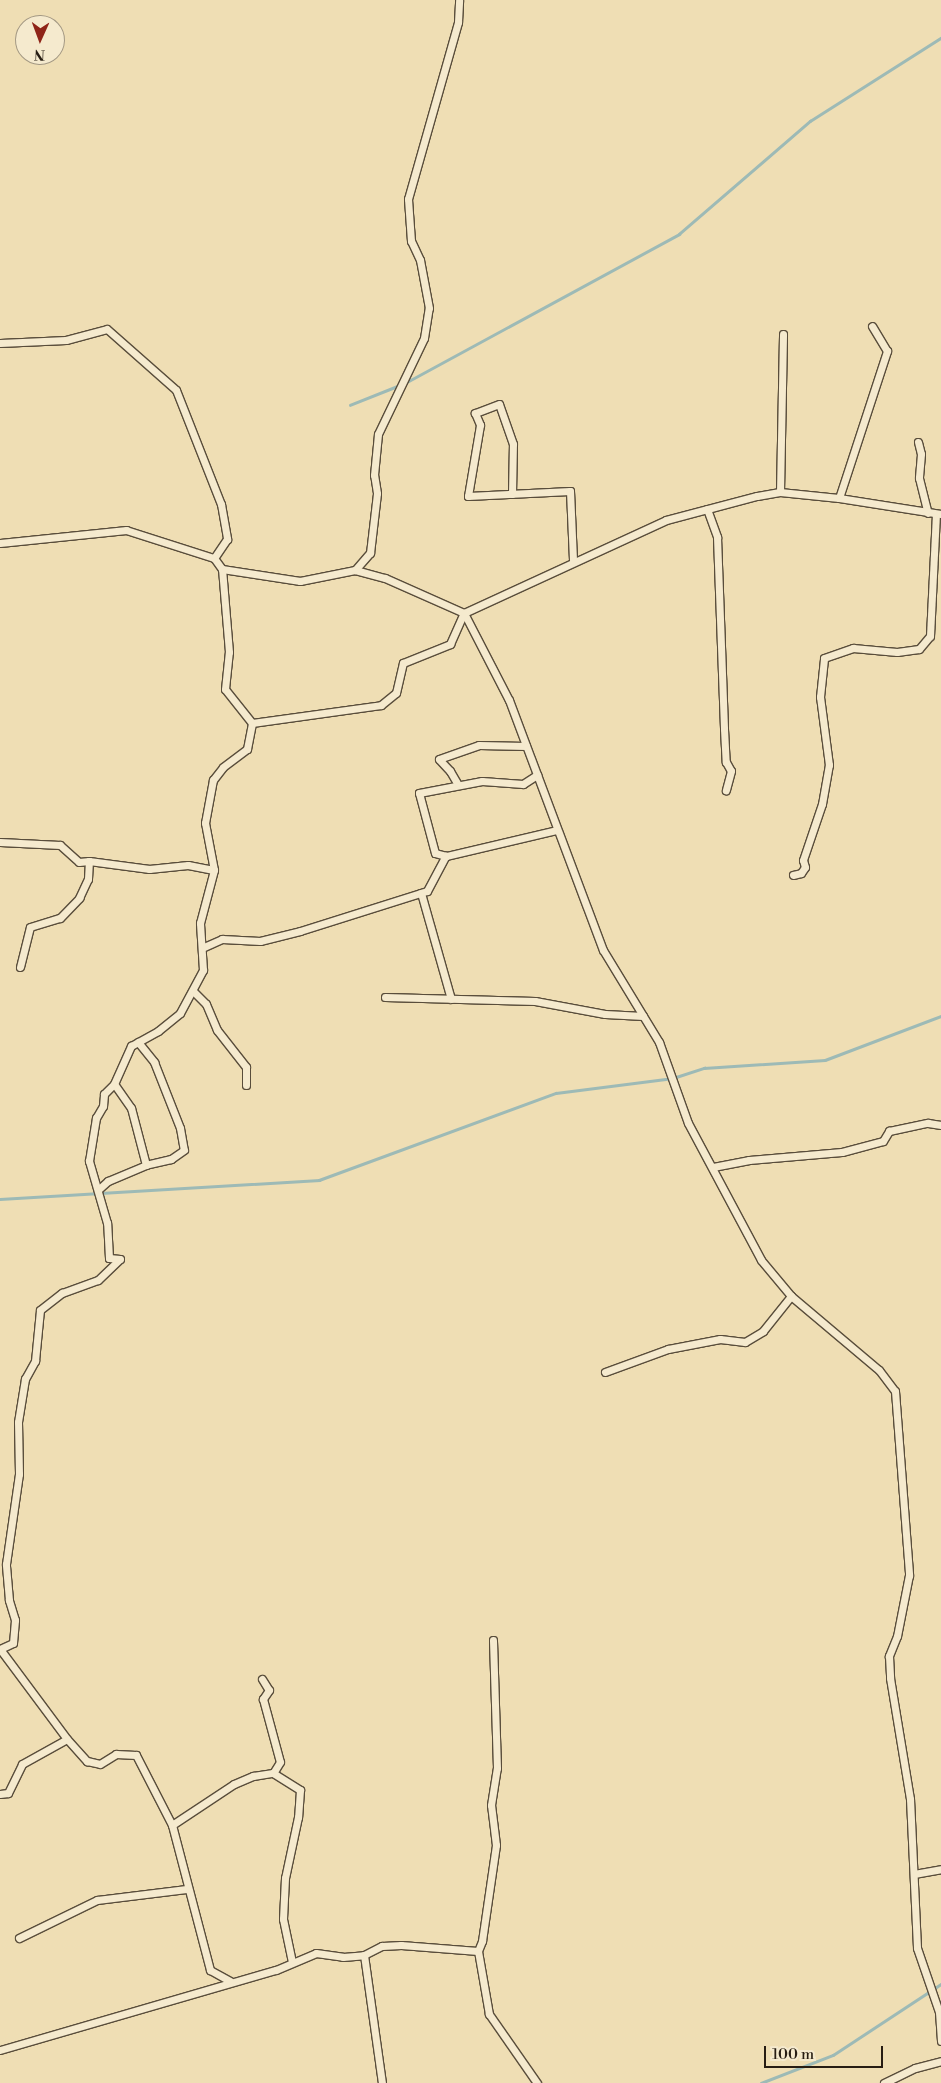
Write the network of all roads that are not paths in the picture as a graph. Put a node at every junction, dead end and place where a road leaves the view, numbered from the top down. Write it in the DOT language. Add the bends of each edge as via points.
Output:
graph roads {
  1 [pos="459,0"];
  2 [pos="872,326"];
  3 [pos="783,334"];
  4 [pos="0,342"];
  5 [pos="918,442"];
  6 [pos="780,492"];
  7 [pos="512,494"];
  8 [pos="838,498"];
  9 [pos="707,509"];
  10 [pos="935,513"];
  11 [pos="0,543"];
  12 [pos="214,558"];
  13 [pos="573,560"];
  14 [pos="222,569"];
  15 [pos="355,570"];
  16 [pos="464,613"];
  17 [pos="252,723"];
  18 [pos="526,746"];
  19 [pos="537,775"];
  20 [pos="457,783"];
  21 [pos="726,790"];
  22 [pos="557,830"];
  23 [pos="0,842"];
  24 [pos="446,856"];
  25 [pos="89,861"];
  26 [pos="214,870"];
  27 [pos="793,875"];
  28 [pos="421,892"];
  29 [pos="204,947"];
  30 [pos="20,967"];
  31 [pos="193,991"];
  32 [pos="385,997"];
  33 [pos="451,998"];
  34 [pos="643,1016"];
  35 [pos="138,1042"];
  36 [pos="114,1084"];
  37 [pos="246,1085"];
  38 [pos="941,1126"];
  39 [pos="146,1165"];
  40 [pos="713,1167"];
  41 [pos="99,1189"];
  42 [pos="791,1296"];
  43 [pos="605,1372"];
  44 [pos="493,1640"];
  45 [pos="1,1653"];
  46 [pos="262,1679"];
  47 [pos="67,1739"];
  48 [pos="273,1774"];
  49 [pos="0,1794"];
  50 [pos="172,1825"];
  51 [pos="941,1869"];
  52 [pos="914,1874"];
  53 [pos="186,1889"];
  54 [pos="19,1938"];
  55 [pos="478,1951"];
  56 [pos="364,1955"];
  57 [pos="292,1962"];
  58 [pos="230,1981"];
  59 [pos="941,2040"];
  60 [pos="0,2050"];
  61 [pos="941,2061"];
  62 [pos="382,2083"];
  63 [pos="537,2083"];
  64 [pos="884,2083"];
  1 -- 15 [label="street" via="458,22 408,199 411,242 420,260 428,302 424,338 378,434 374,475 377,493 370,554"];
  2 -- 8 [label="street" via="886,350"];
  3 -- 6 [label="street"];
  4 -- 12 [label="street" via="66,340 107,329 176,390 221,504 227,539"];
  5 -- 10 [label="street" via="922,454 919,478"];
  6 -- 8 [label="street"];
  6 -- 9 [label="street"];
  7 -- 7 [label="street" via="468,496 480,425 475,413 499,404 513,444"];
  7 -- 13 [label="street" via="570,491"];
  8 -- 10 [label="street"];
  9 -- 13 [label="street" via="666,520"];
  9 -- 21 [label="street" via="717,537 724,729 726,762 731,771"];
  10 -- 27 [label="street" via="930,636 920,649 897,652 853,648 824,658 820,697 829,765 822,804 803,860 805,867 801,873"];
  11 -- 12 [label="street" via="126,530"];
  12 -- 14 [label="street"];
  13 -- 16 [label="street"];
  14 -- 15 [label="street" via="300,581"];
  14 -- 17 [label="street" via="229,652 225,689"];
  15 -- 16 [label="street" via="385,578"];
  16 -- 17 [label="street" via="450,644 403,663 396,693 381,705"];
  16 -- 18 [label="street" via="509,700"];
  17 -- 26 [label="street" via="247,749 213,780 205,823"];
  18 -- 19 [label="street"];
  18 -- 20 [label="street" via="479,745 439,759"];
  19 -- 20 [label="street" via="523,784"];
  19 -- 22 [label="street"];
  20 -- 24 [label="street" via="419,793 435,853"];
  22 -- 24 [label="street"];
  22 -- 34 [label="street" via="603,950"];
  23 -- 25 [label="street" via="60,845 79,862"];
  24 -- 28 [label="street" via="427,891"];
  25 -- 26 [label="street" via="150,869 188,865"];
  25 -- 30 [label="street" via="88,879 79,898 60,918 30,927"];
  26 -- 29 [label="street" via="200,923"];
  28 -- 29 [label="street" via="300,931 260,940 222,939"];
  28 -- 33 [label="street"];
  29 -- 31 [label="street" via="203,970"];
  31 -- 35 [label="street" via="180,1013"];
  31 -- 37 [label="street" via="206,1004 217,1030 246,1067"];
  32 -- 33 [label="street"];
  33 -- 34 [label="street" via="535,1000 605,1014"];
  34 -- 40 [label="street" via="659,1042 688,1124"];
  35 -- 36 [label="street" via="130,1046"];
  35 -- 39 [label="street" via="154,1062 180,1128 184,1150 171,1159"];
  36 -- 39 [label="street" via="131,1108"];
  36 -- 41 [label="street" via="104,1094 89,1152"];
  38 -- 40 [label="street" via="928,1122 889,1131 883,1141 842,1152 749,1160"];
  39 -- 41 [label="street" via="108,1181"];
  40 -- 42 [label="street" via="761,1260"];
  41 -- 45 [label="street" via="109,1232 109,1258 120,1259 98,1280 62,1293 40,1310 35,1361 26,1379 18,1422 19,1474 6,1564 9,1600 15,1620 13,1643 0,1649"];
  42 -- 43 [label="street" via="763,1331 745,1342 720,1339 668,1349"];
  42 -- 52 [label="street" via="878,1370 895,1391 909,1575 897,1636 889,1656 910,1799"];
  44 -- 55 [label="street" via="497,1768 491,1805 496,1845"];
  45 -- 47 [label="street"];
  46 -- 48 [label="street" via="269,1690 263,1699 280,1762"];
  47 -- 49 [label="street" via="22,1764 8,1793"];
  47 -- 50 [label="street" via="87,1760 100,1764 116,1754 136,1755"];
  48 -- 50 [label="street" via="253,1776 234,1784"];
  48 -- 57 [label="street" via="302,1794 285,1878 283,1919"];
  50 -- 53 [label="street"];
  51 -- 52 [label="street"];
  52 -- 59 [label="street" via="917,1948 939,2012"];
  53 -- 54 [label="street" via="97,1900"];
  53 -- 58 [label="street" via="210,1970"];
  55 -- 56 [label="street" via="401,1944 382,1946"];
  55 -- 63 [label="street" via="489,2014"];
  56 -- 57 [label="street" via="343,1957 316,1953"];
  56 -- 62 [label="street"];
  57 -- 58 [label="street" via="276,1970"];
  58 -- 60 [label="street" via="143,2010"];
  61 -- 64 [label="street" via="915,2068"];
}
